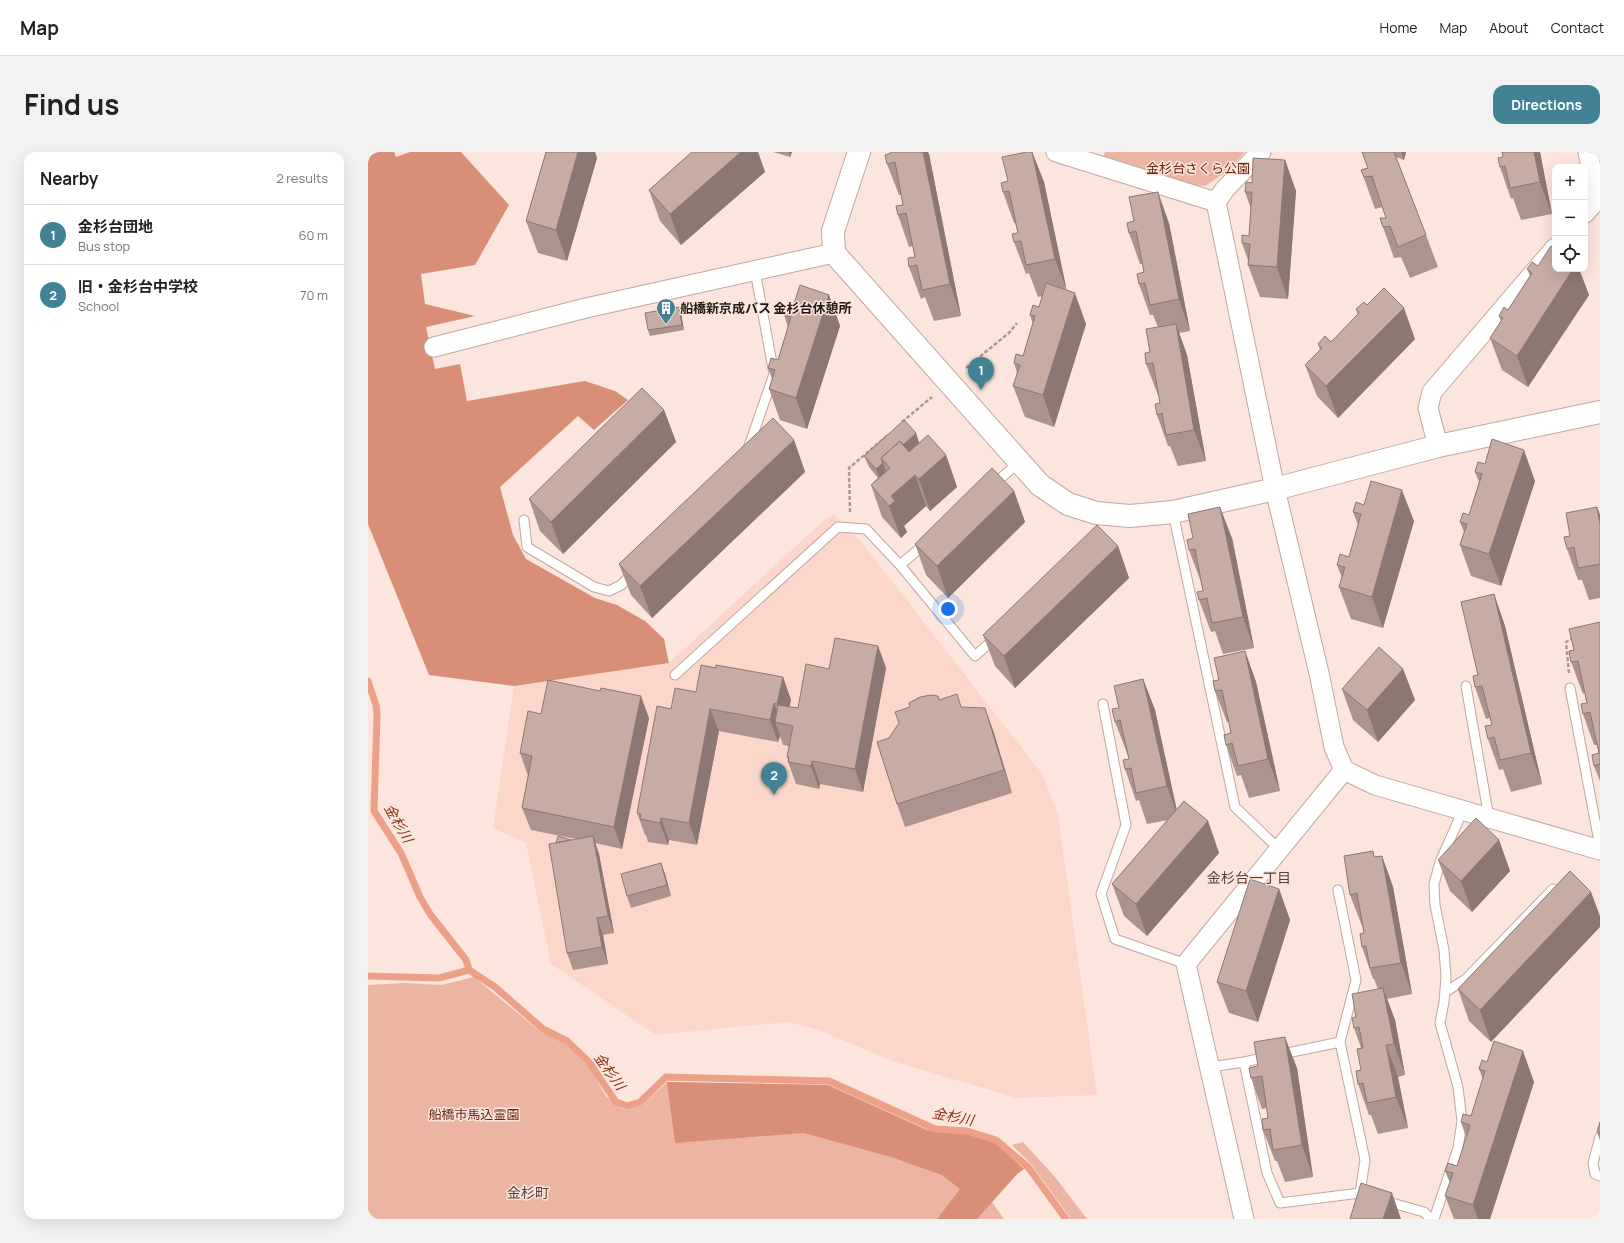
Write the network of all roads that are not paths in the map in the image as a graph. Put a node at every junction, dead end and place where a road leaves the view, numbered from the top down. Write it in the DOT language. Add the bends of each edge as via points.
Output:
graph roads {
  1 [pos="859,152"];
  2 [pos="1056,152"];
  3 [pos="1261,152"];
  4 [pos="1588,152"];
  5 [pos="1598,193"];
  6 [pos="1216,202"];
  7 [pos="1588,210"];
  8 [pos="1552,252"];
  9 [pos="834,253"];
  10 [pos="755,271"];
  11 [pos="434,347"];
  12 [pos="1600,412"];
  13 [pos="1438,446"];
  14 [pos="745,459"];
  15 [pos="1019,462"];
  16 [pos="1275,489"];
  17 [pos="983,493"];
  18 [pos="1173,512"];
  19 [pos="524,520"];
  20 [pos="936,534"];
  21 [pos="900,565"];
  22 [pos="637,568"];
  23 [pos="1005,630"];
  24 [pos="675,675"];
  25 [pos="1466,686"];
  26 [pos="1570,688"];
  27 [pos="1103,704"];
  28 [pos="1344,770"];
  29 [pos="1463,810"];
  30 [pos="1489,818"];
  31 [pos="1600,847"];
  32 [pos="1278,849"];
  33 [pos="1600,850"];
  34 [pos="1553,889"];
  35 [pos="1338,890"];
  36 [pos="1186,964"];
  37 [pos="1445,992"];
  38 [pos="1340,1042"];
  39 [pos="1244,1062"];
  40 [pos="1210,1067"];
  41 [pos="1600,1137"];
  42 [pos="1600,1176"];
  43 [pos="1360,1193"];
  44 [pos="1244,1219"];
  45 [pos="1431,1219"];
  46 [pos="1434,1219"];
  1 -- 9 [label="street" via="833,231"];
  2 -- 6 [label="street"];
  3 -- 6 [label="street" via="1225,189"];
  4 -- 5 [label="street"];
  5 -- 7 [label="street"];
  6 -- 16 [label="street"];
  8 -- 13 [label="street" via="1432,392 1428,408"];
  9 -- 10 [label="street"];
  9 -- 15 [label="street"];
  10 -- 11 [label="street" via="586,308"];
  10 -- 14 [label="lane" via="774,374"];
  12 -- 13 [label="street"];
  13 -- 16 [label="street"];
  15 -- 17 [label="lane"];
  15 -- 18 [label="street" via="1040,485 1068,504 1096,513 1130,516"];
  16 -- 18 [label="street"];
  16 -- 28 [label="street" via="1334,747"];
  18 -- 32 [label="lane" via="1235,807"];
  19 -- 22 [label="lane" via="527,547 594,587 609,591 621,585"];
  20 -- 21 [label="lane"];
  21 -- 23 [label="lane" via="975,656"];
  21 -- 24 [label="lane" via="866,529 838,527"];
  25 -- 30 [label="lane"];
  26 -- 31 [label="lane"];
  27 -- 36 [label="lane" via="1126,825 1101,894 1110,924 1115,939"];
  28 -- 29 [label="street" via="1375,785"];
  28 -- 32 [label="street"];
  29 -- 30 [label="street"];
  29 -- 37 [label="lane" via="1440,862 1434,884 1434,905 1444,950"];
  30 -- 33 [label="street"];
  32 -- 36 [label="street"];
  34 -- 37 [label="lane" via="1466,979"];
  35 -- 38 [label="lane" via="1356,980"];
  36 -- 40 [label="street"];
  37 -- 46 [label="lane" via="1440,1023 1458,1087 1462,1121 1458,1148"];
  38 -- 39 [label="lane"];
  38 -- 43 [label="lane" via="1365,1160"];
  39 -- 40 [label="lane"];
  39 -- 43 [label="lane" via="1266,1173 1280,1203"];
  40 -- 44 [label="street"];
  41 -- 42 [label="lane" via="1592,1163 1595,1174"];
  43 -- 45 [label="lane" via="1424,1212"];
}
